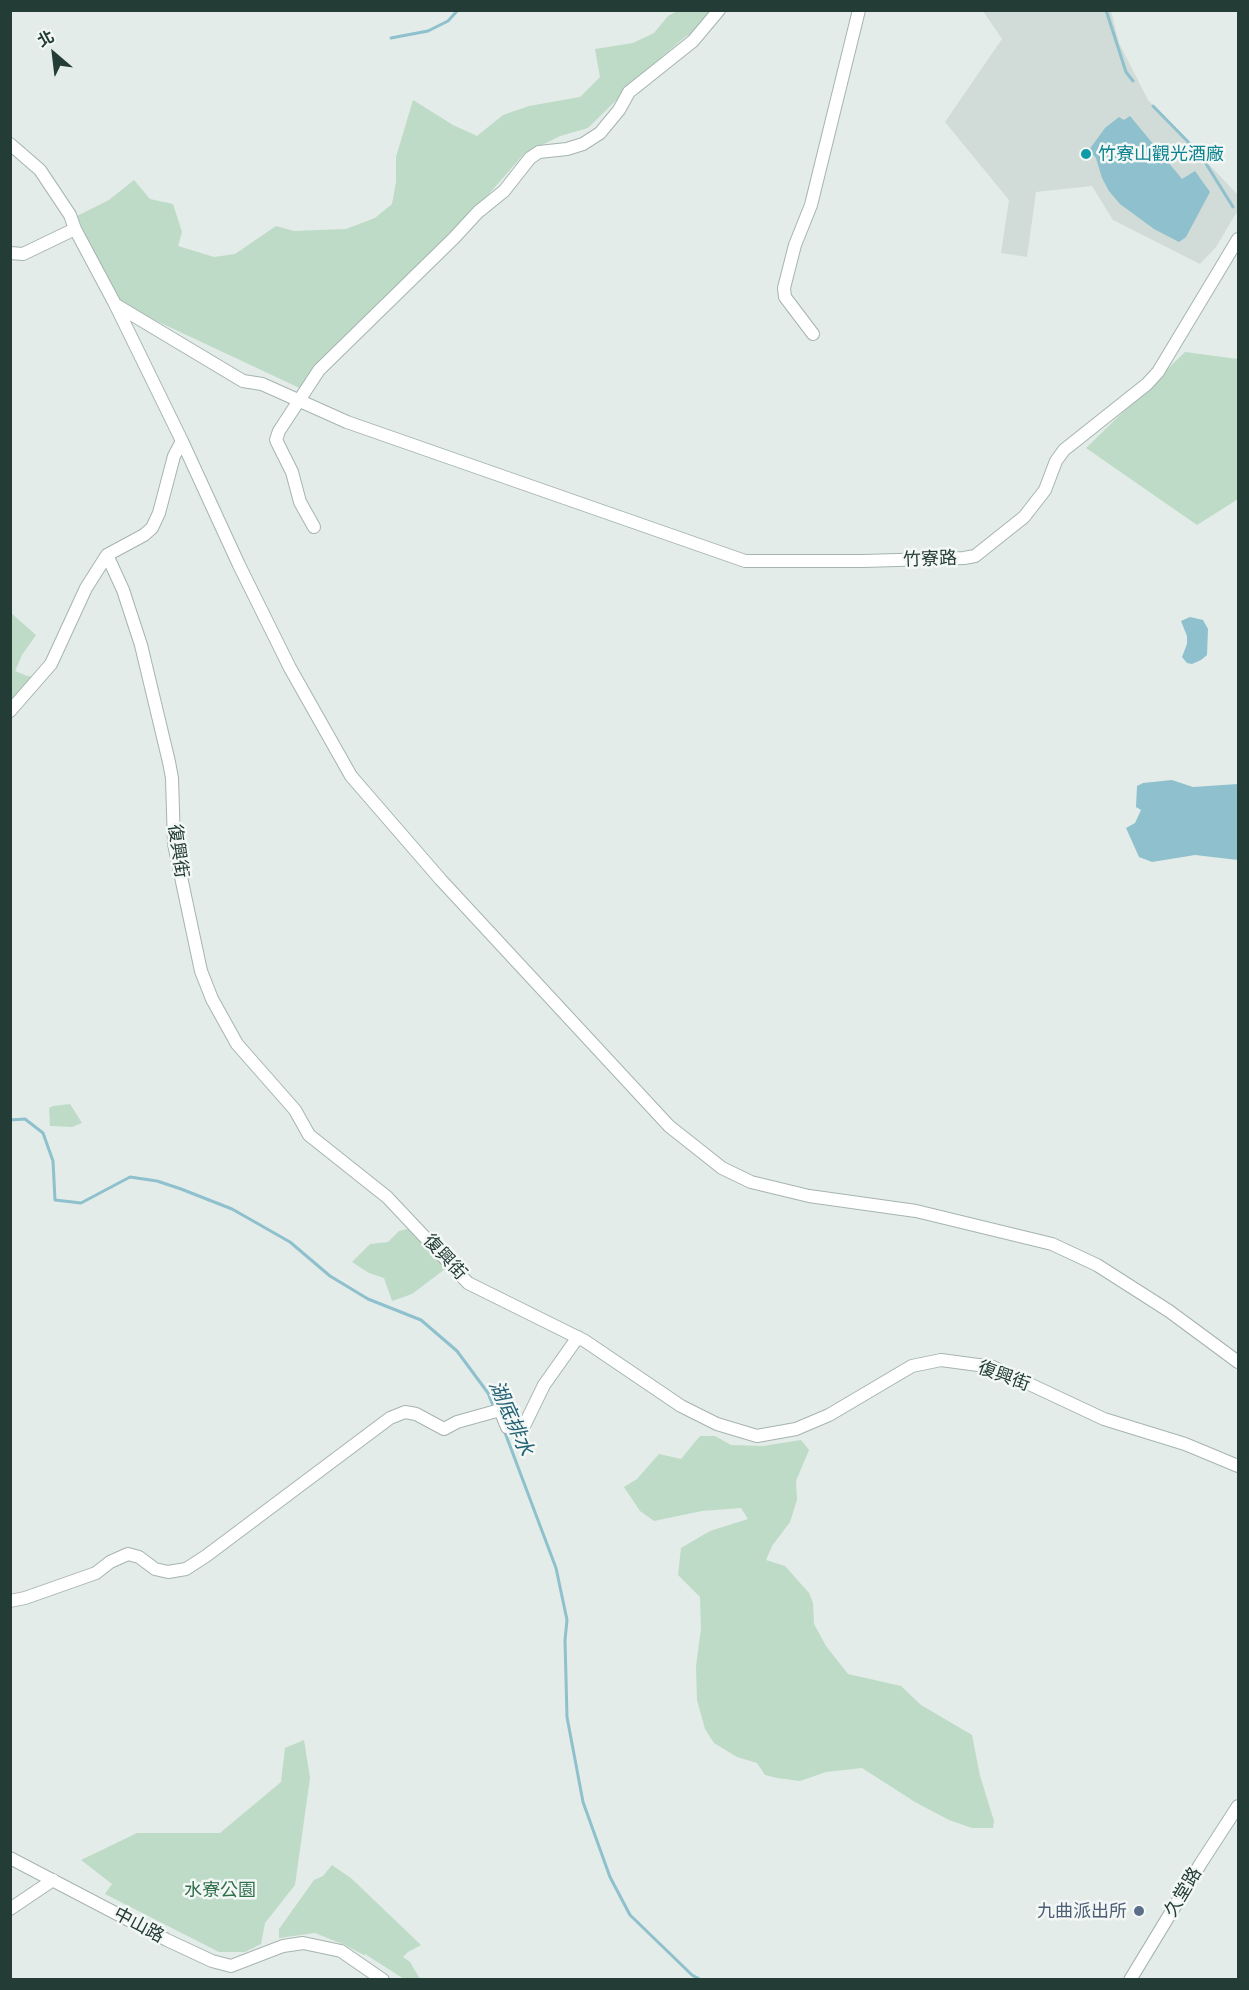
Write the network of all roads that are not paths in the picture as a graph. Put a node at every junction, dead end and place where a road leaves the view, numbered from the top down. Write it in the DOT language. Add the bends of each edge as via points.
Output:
graph roads {
  1 [pos="719,10"];
  2 [pos="859,10"];
  3 [pos="10,144"];
  4 [pos="75,229"];
  5 [pos="1239,239"];
  6 [pos="10,253"];
  7 [pos="115,304"];
  8 [pos="813,334"];
  9 [pos="299,401"];
  10 [pos="182,441"];
  11 [pos="314,527"];
  12 [pos="107,555"];
  13 [pos="10,711"];
  14 [pos="578,1337"];
  15 [pos="1239,1362"];
  16 [pos="1239,1466"];
  17 [pos="10,1600"];
  18 [pos="1239,1806"];
  19 [pos="10,1858"];
  20 [pos="53,1880"];
  21 [pos="10,1910"];
  22 [pos="383,1980"];
  23 [pos="1130,1980"];
  1 -- 9 [label="street" via="693,41 629,92 600,133 583,144 539,152 530,158 504,191 478,212 320,370"];
  2 -- 8 [label="street" via="811,205 784,288 785,297"];
  3 -- 4 [label="street" via="40,170"];
  4 -- 6 [label="street" via="23,254"];
  4 -- 7 [label="street"];
  5 -- 9 [label="street, 竹寮路" via="1148,384 1064,450 1045,490 1024,517 975,556 964,558 745,561 347,422"];
  7 -- 9 [label="street, 竹寮路" via="243,381 262,384"];
  7 -- 10 [label="street"];
  9 -- 11 [label="street" via="276,440"];
  10 -- 12 [label="street" via="152,528"];
  10 -- 15 [label="street" via="290,668 351,776 441,880 669,1126 722,1168 751,1182 809,1196 916,1211 1052,1244 1106,1271"];
  12 -- 13 [label="street" via="86,588 51,664"];
  12 -- 14 [label="street, 復興街" via="141,645 169,762 174,844 201,971 237,1044 295,1110 309,1135 387,1197 468,1283"];
  14 -- 16 [label="street, 復興街" via="681,1406 717,1424 757,1436 796,1429 838,1410 912,1366 941,1360 993,1367 1104,1419 1185,1443"];
  14 -- 17 [label="street" via="544,1385 525,1424 507,1427 500,1410 444,1429 405,1412 390,1418 186,1569 155,1569 128,1554 96,1573"];
  18 -- 23 [label="street, 久堂路"];
  19 -- 20 [label="street, 中山路"];
  20 -- 21 [label="street"];
  20 -- 22 [label="street, 中山路" via="212,1961 231,1966 283,1946 303,1943 341,1951"];
}
